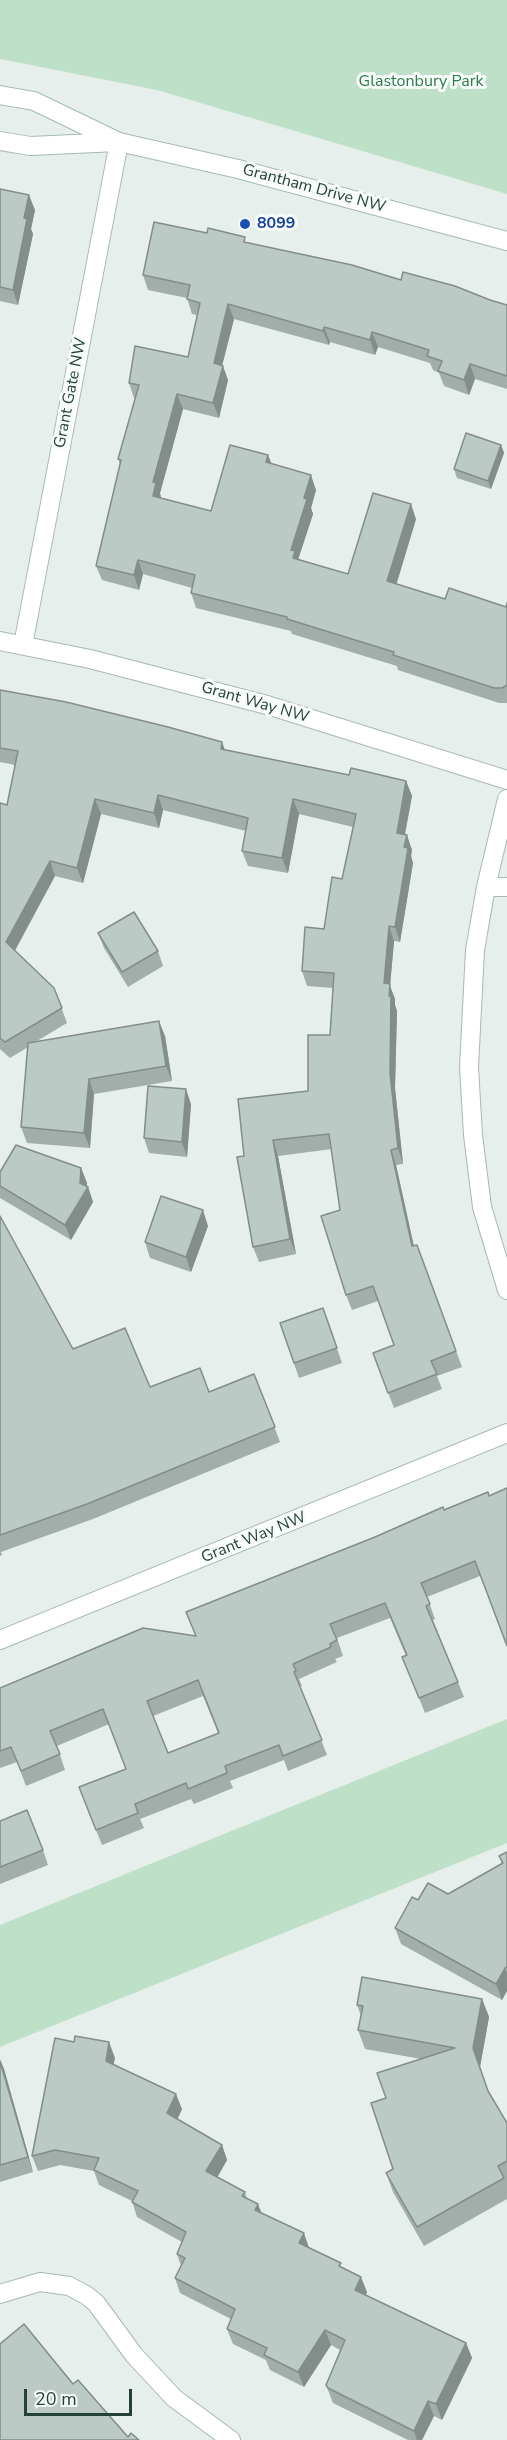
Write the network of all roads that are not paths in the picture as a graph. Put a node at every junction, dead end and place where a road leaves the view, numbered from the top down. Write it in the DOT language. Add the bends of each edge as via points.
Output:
graph roads {
  1 [pos="0,94"];
  2 [pos="0,141"];
  3 [pos="119,142"];
  4 [pos="507,241"];
  5 [pos="0,641"];
  6 [pos="22,645"];
  7 [pos="507,780"];
  8 [pos="507,799"];
  9 [pos="486,887"];
  10 [pos="507,887"];
  11 [pos="507,1290"];
  12 [pos="507,1433"];
  13 [pos="0,1641"];
  14 [pos="0,2294"];
  15 [pos="231,2440"];
  1 -- 3 [label="street, Grantham Drive NW" via="34,101"];
  2 -- 3 [label="street, Grantham Drive NW" via="30,146"];
  3 -- 4 [label="street, Grantham Drive NW" via="248,171"];
  3 -- 6 [label="street, Grant Gate NW"];
  5 -- 6 [label="street, Grant Way NW"];
  6 -- 7 [label="street, Grant Way NW" via="141,671 267,705"];
  8 -- 9 [label="street"];
  9 -- 10 [label="street"];
  9 -- 11 [label="street" via="475,950 469,1067 482,1207"];
  12 -- 13 [label="street, Grant Way NW"];
  14 -- 15 [label="street" via="40,2282 69,2286 86,2295 174,2398"];
}
